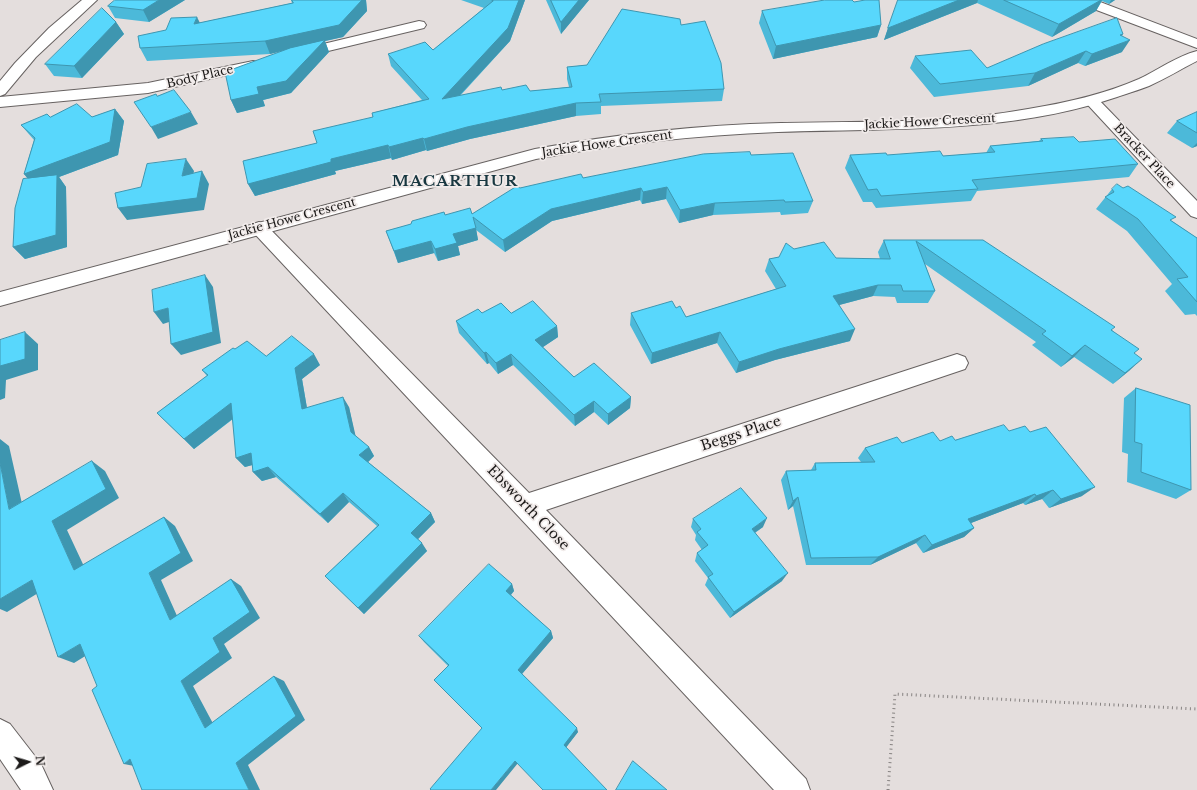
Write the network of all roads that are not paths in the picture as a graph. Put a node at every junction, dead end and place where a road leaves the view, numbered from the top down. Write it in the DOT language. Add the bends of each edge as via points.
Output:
graph roads {
  1 [pos="90,0"];
  2 [pos="1084,0"];
  3 [pos="419,25"];
  4 [pos="1197,44"];
  5 [pos="1197,55"];
  6 [pos="283,58"];
  7 [pos="268,61"];
  8 [pos="0,91"];
  9 [pos="1092,101"];
  10 [pos="0,102"];
  11 [pos="1197,212"];
  12 [pos="259,228"];
  13 [pos="0,299"];
  14 [pos="957,363"];
  15 [pos="525,506"];
  16 [pos="0,734"];
  17 [pos="38,790"];
  18 [pos="795,790"];
  1 -- 8 [label="street" via="22,64"];
  2 -- 4 [label="street"];
  3 -- 6 [label="street"];
  5 -- 9 [label="street, Jackie Howe Crescent" via="1174,70"];
  7 -- 10 [label="street, Body Place" via="148,88"];
  9 -- 11 [label="street, Bracker Place"];
  9 -- 12 [label="street, Jackie Howe Crescent" via="994,118 935,123 720,130 575,146 499,163"];
  12 -- 13 [label="street, Jackie Howe Crescent"];
  12 -- 15 [label="street, Ebsworth Close"];
  14 -- 15 [label="street, Beggs Place"];
  15 -- 18 [label="street, Ebsworth Close"];
  16 -- 17 [label="street"];
}
